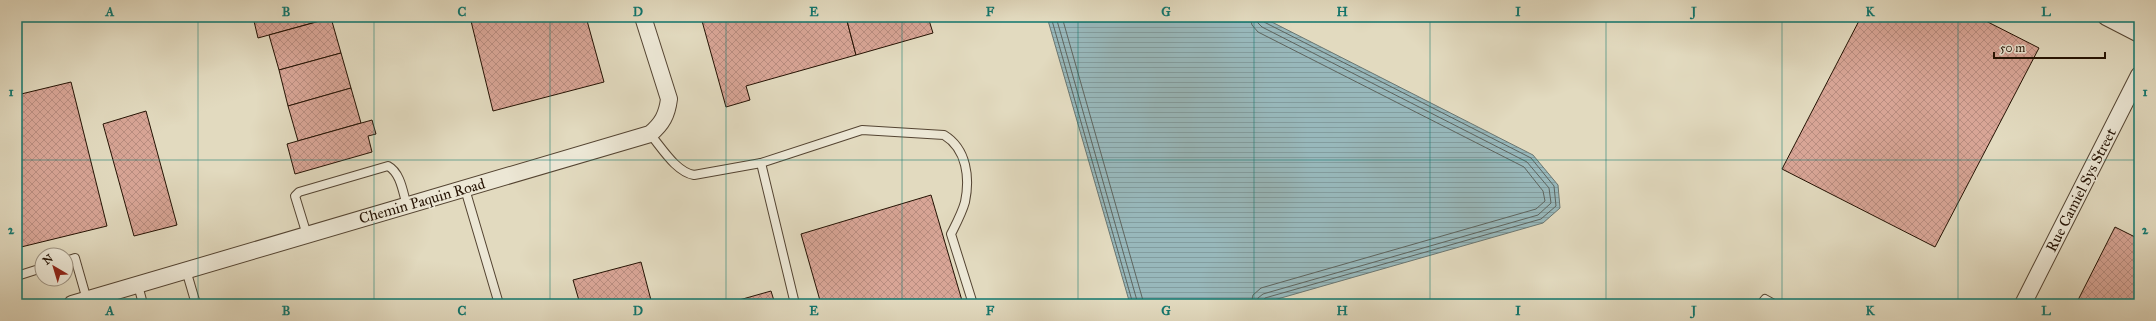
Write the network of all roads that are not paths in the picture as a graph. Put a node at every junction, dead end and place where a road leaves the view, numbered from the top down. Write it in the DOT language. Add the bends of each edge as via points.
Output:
graph roads {
  1 [pos="643,17"];
  2 [pos="2106,17"];
  3 [pos="2139,34"];
  4 [pos="2139,75"];
  5 [pos="650,134"];
  6 [pos="761,163"];
  7 [pos="465,189"];
  8 [pos="407,206"];
  9 [pos="306,235"];
  10 [pos="74,258"];
  11 [pos="186,270"];
  12 [pos="34,271"];
  13 [pos="17,276"];
  14 [pos="138,285"];
  15 [pos="80,302"];
  16 [pos="143,304"];
  17 [pos="196,304"];
  18 [pos="499,304"];
  19 [pos="795,304"];
  20 [pos="973,304"];
  21 [pos="1761,304"];
  22 [pos="1774,304"];
  23 [pos="2023,304"];
  1 -- 5 [label="street" via="668,99 667,113 660,125"];
  2 -- 3 [label="street"];
  4 -- 23 [label="street, Rue Camiel Sys Street"];
  5 -- 6 [label="lane" via="686,173 694,175"];
  5 -- 7 [label="street, Chemin Paquin Road"];
  6 -- 19 [label="lane"];
  6 -- 20 [label="lane" via="862,130 944,135 954,141 966,169 967,188 964,203 951,234"];
  7 -- 8 [label="street, Chemin Paquin Road"];
  7 -- 18 [label="lane"];
  8 -- 9 [label="street, Chemin Paquin Road"];
  8 -- 9 [label="lane" via="397,175 394,169 388,166 299,192 295,196"];
  9 -- 11 [label="street, Chemin Paquin Road"];
  10 -- 15 [label="lane"];
  11 -- 14 [label="street, Chemin Paquin Road"];
  11 -- 17 [label="lane"];
  12 -- 13 [label="lane"];
  14 -- 15 [label="street, Chemin Paquin Road"];
  14 -- 16 [label="lane"];
  21 -- 22 [label="lane" via="1765,299"];
}
